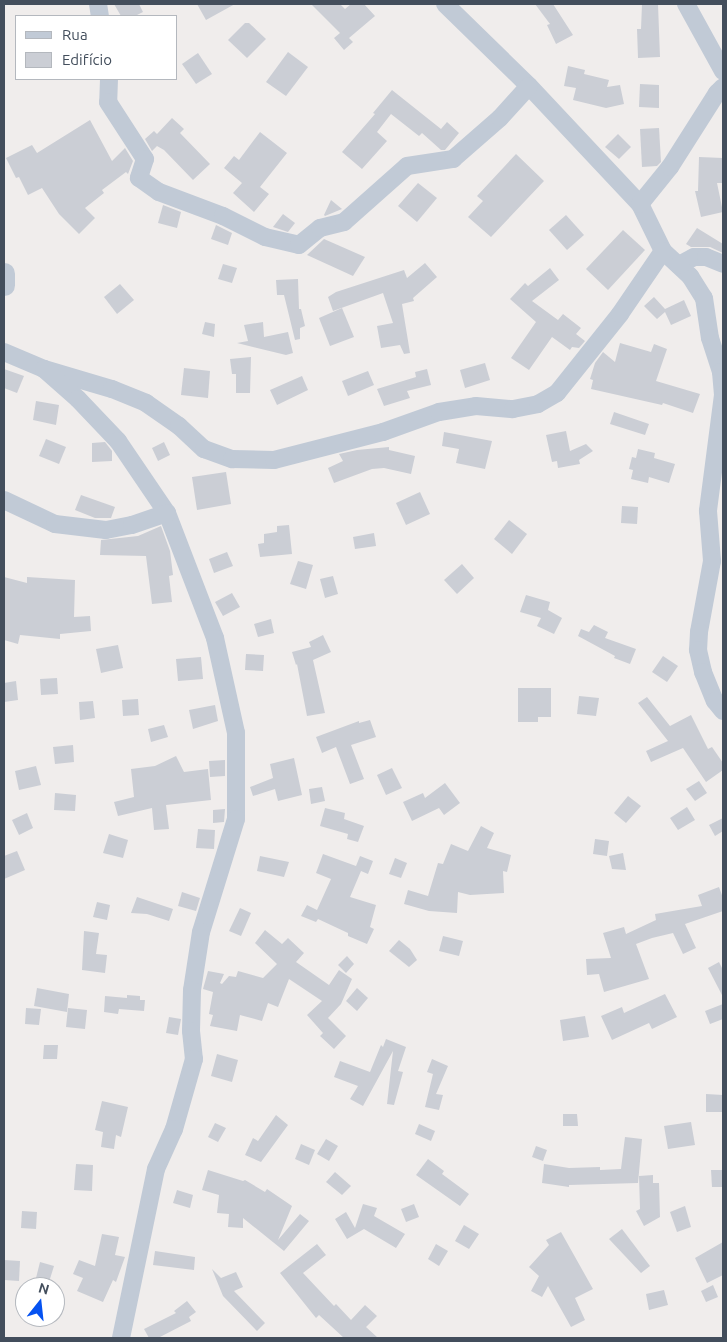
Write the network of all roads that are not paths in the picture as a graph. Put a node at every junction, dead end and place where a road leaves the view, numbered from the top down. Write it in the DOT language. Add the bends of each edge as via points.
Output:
graph roads {
  1 [pos="445,4"];
  2 [pos="686,4"];
  3 [pos="723,71"];
  4 [pos="109,80"];
  5 [pos="529,86"];
  6 [pos="723,87"];
  7 [pos="640,204"];
  8 [pos="663,251"];
  9 [pos="723,264"];
  10 [pos="678,265"];
  11 [pos="4,273"];
  12 [pos="4,285"];
  13 [pos="709,322"];
  14 [pos="723,334"];
  15 [pos="4,352"];
  16 [pos="44,369"];
  17 [pos="4,500"];
  18 [pos="167,512"];
  19 [pos="718,561"];
  20 [pos="723,711"];
  21 [pos="121,1338"];
  1 -- 5 [label="street"];
  2 -- 3 [label="street"];
  4 -- 5 [label="street" via="108,102 145,159 139,178 160,192 223,216 265,237 299,245 320,228 344,222 407,166 453,159 500,118"];
  5 -- 7 [label="street"];
  6 -- 7 [label="street" via="670,167"];
  7 -- 8 [label="street"];
  8 -- 10 [label="street"];
  8 -- 16 [label="street" via="620,314 557,393 538,404 513,409 476,406 439,412 383,432 274,460 232,459 204,449 146,403 112,388"];
  9 -- 10 [label="street" via="706,257 694,257"];
  10 -- 13 [label="street" via="690,276 704,298"];
  11 -- 12 [label="street"];
  13 -- 14 [label="street"];
  13 -- 19 [label="street" via="723,395 708,511"];
  15 -- 16 [label="street"];
  16 -- 18 [label="street" via="118,440"];
  17 -- 18 [label="street" via="55,524 106,530 132,525"];
  18 -- 21 [label="street" via="215,638 228,690 236,733 236,819 201,932 192,990 194,1059 174,1129 156,1169"];
  19 -- 20 [label="street" via="699,632 698,650 703,672 715,701"];
}
